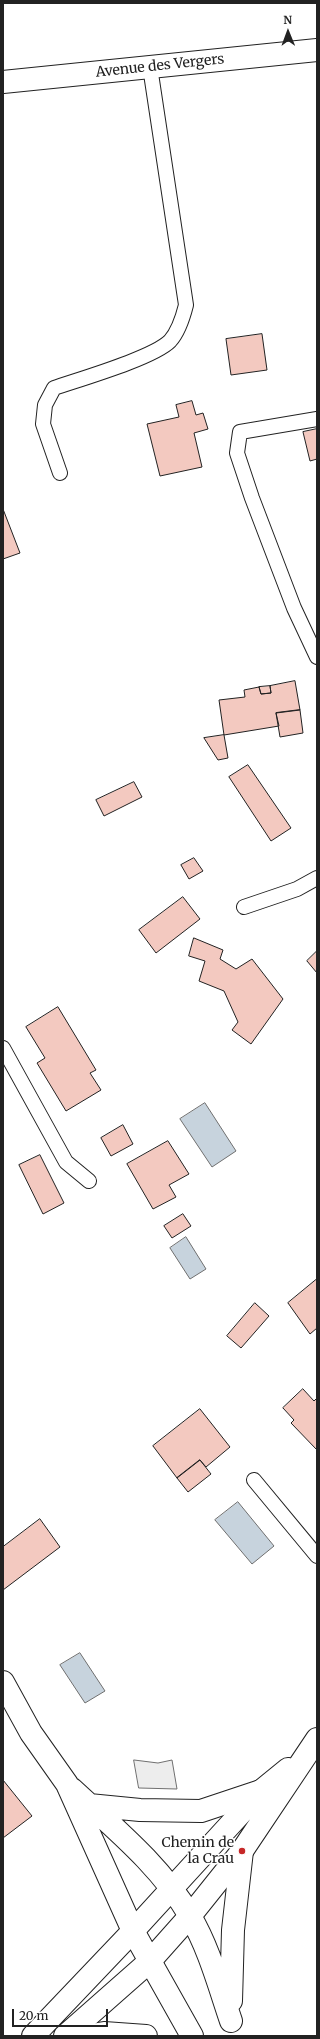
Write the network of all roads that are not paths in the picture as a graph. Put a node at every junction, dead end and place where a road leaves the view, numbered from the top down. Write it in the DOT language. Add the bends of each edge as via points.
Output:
graph roads {
  1 [pos="317,54"];
  2 [pos="150,67"];
  3 [pos="3,82"];
  4 [pos="317,419"];
  5 [pos="60,473"];
  6 [pos="317,657"];
  7 [pos="317,878"];
  8 [pos="244,907"];
  9 [pos="3,1048"];
  10 [pos="89,1181"];
  11 [pos="254,1480"];
  12 [pos="317,1556"];
  13 [pos="3,1682"];
  14 [pos="311,1747"];
  15 [pos="67,1784"];
  16 [pos="261,1791"];
  17 [pos="89,1805"];
  18 [pos="242,1851"];
  19 [pos="171,1889"];
  20 [pos="190,1916"];
  21 [pos="133,1931"];
  22 [pos="150,1961"];
  23 [pos="233,2029"];
  24 [pos="33,2036"];
  25 [pos="65,2036"];
  26 [pos="86,2036"];
  27 [pos="146,2036"];
  28 [pos="192,2036"];
  1 -- 2 [label="street, Avenue des Vergers"];
  2 -- 3 [label="street, Avenue des Vergers"];
  2 -- 5 [label="lane" via="186,305 182,321 170,341 152,353 54,388 45,405 43,424"];
  4 -- 6 [label="lane" via="240,432 237,453 294,608"];
  7 -- 8 [label="lane" via="297,889"];
  9 -- 10 [label="lane" via="66,1162"];
  11 -- 12 [label="lane"];
  13 -- 15 [label="street" via="31,1733"];
  14 -- 16 [label="street"];
  14 -- 18 [label="street"];
  15 -- 17 [label="street"];
  15 -- 21 [label="street"];
  16 -- 17 [label="street" via="201,1811 140,1810"];
  16 -- 19 [label="street"];
  17 -- 19 [label="street" via="136,1848"];
  18 -- 20 [label="street"];
  18 -- 23 [label="street" via="233,1930"];
  19 -- 20 [label="street"];
  19 -- 21 [label="street"];
  20 -- 22 [label="street"];
  20 -- 23 [label="street" via="207,1950"];
  21 -- 22 [label="street"];
  21 -- 24 [label="street"];
  22 -- 25 [label="street"];
  22 -- 28 [label="street"];
  26 -- 27 [label="street" via="104,2033"];
}
